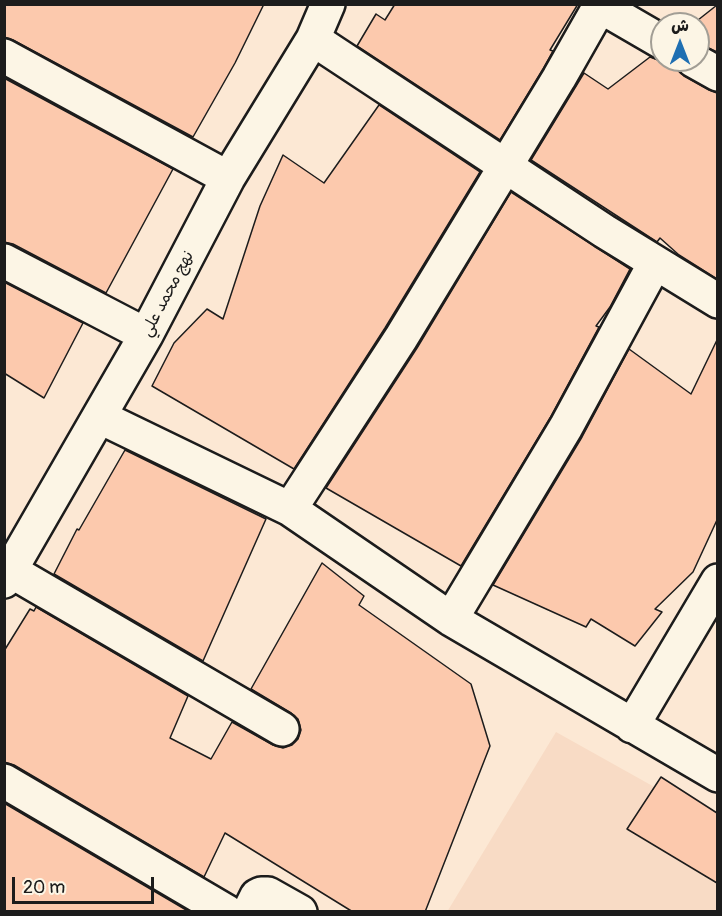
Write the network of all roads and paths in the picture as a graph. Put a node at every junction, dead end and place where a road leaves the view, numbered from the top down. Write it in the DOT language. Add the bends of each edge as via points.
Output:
graph roads {
  1 [pos="600,5"];
  2 [pos="317,15"];
  3 [pos="650,35"];
  4 [pos="4,56"];
  5 [pos="505,167"];
  6 [pos="228,178"];
  7 [pos="4,261"];
  8 [pos="655,263"];
  9 [pos="717,301"];
  10 [pos="146,335"];
  11 [pos="100,417"];
  12 [pos="290,509"];
  13 [pos="8,576"];
  14 [pos="717,581"];
  15 [pos="451,619"];
  16 [pos="632,726"];
  17 [pos="282,729"];
  18 [pos="717,775"];
  19 [pos="4,781"];
  20 [pos="227,912"];
  21 [pos="249,912"];
  22 [pos="300,912"];
  1 -- 3 [label="street"];
  1 -- 5 [label="street"];
  2 -- 5 [label="street"];
  2 -- 6 [label="street, نهج محمد علي"];
  4 -- 6 [label="street"];
  5 -- 8 [label="street"];
  5 -- 12 [label="street"];
  6 -- 10 [label="street, نهج محمد علي"];
  7 -- 10 [label="street"];
  8 -- 9 [label="street"];
  8 -- 15 [label="street" via="566,427"];
  10 -- 11 [label="street, نهج محمد علي"];
  11 -- 12 [label="street"];
  11 -- 13 [label="street, نهج محمد علي"];
  12 -- 15 [label="street"];
  13 -- 17 [label="street"];
  14 -- 16 [label="street"];
  15 -- 16 [label="street"];
  16 -- 18 [label="street"];
  19 -- 20 [label="street"];
  21 -- 22 [label="street" via="261,894"];
}
